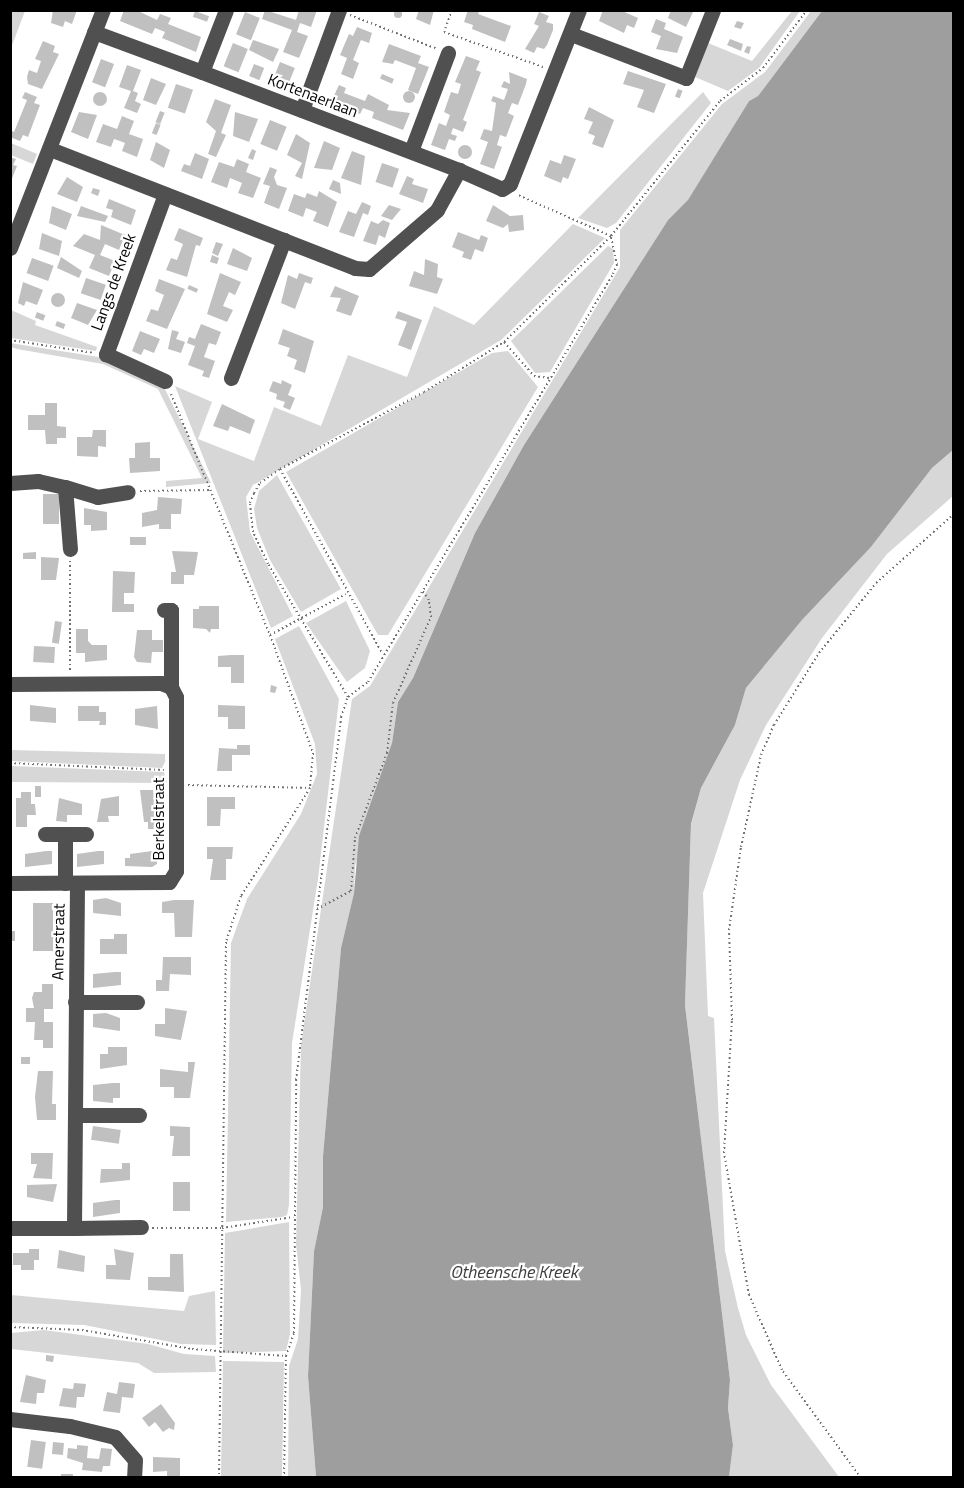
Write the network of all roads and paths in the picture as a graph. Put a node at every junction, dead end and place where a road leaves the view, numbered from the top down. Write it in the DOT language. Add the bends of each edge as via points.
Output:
graph roads {
  1 [pos="103,10"];
  2 [pos="226,10"];
  3 [pos="452,10"];
  4 [pos="579,10"];
  5 [pos="713,10"];
  6 [pos="807,10"];
  7 [pos="339,11"];
  8 [pos="94,32"];
  9 [pos="571,34"];
  10 [pos="448,53"];
  11 [pos="555,71"];
  12 [pos="202,72"];
  13 [pos="302,110"];
  14 [pos="50,149"];
  15 [pos="411,151"];
  16 [pos="459,171"];
  17 [pos="502,189"];
  18 [pos="165,194"];
  19 [pos="611,236"];
  20 [pos="284,240"];
  21 [pos="10,248"];
  22 [pos="10,340"];
  23 [pos="504,342"];
  24 [pos="106,354"];
  25 [pos="231,378"];
  26 [pos="550,378"];
  27 [pos="165,381"];
  28 [pos="280,469"];
  29 [pos="10,483"];
  30 [pos="65,486"];
  31 [pos="212,490"];
  32 [pos="128,492"];
  33 [pos="954,514"];
  34 [pos="70,549"];
  35 [pos="422,590"];
  36 [pos="346,594"];
  37 [pos="164,610"];
  38 [pos="299,620"];
  39 [pos="270,635"];
  40 [pos="382,654"];
  41 [pos="10,684"];
  42 [pos="70,684"];
  43 [pos="171,687"];
  44 [pos="348,697"];
  45 [pos="10,763"];
  46 [pos="176,777"];
  47 [pos="310,788"];
  48 [pos="45,834"];
  49 [pos="86,834"];
  50 [pos="65,836"];
  51 [pos="10,882"];
  52 [pos="71,883"];
  53 [pos="317,909"];
  54 [pos="75,1002"];
  55 [pos="137,1002"];
  56 [pos="75,1115"];
  57 [pos="139,1115"];
  58 [pos="294,1217"];
  59 [pos="141,1227"];
  60 [pos="10,1228"];
  61 [pos="74,1228"];
  62 [pos="222,1228"];
  63 [pos="10,1327"];
  64 [pos="218,1352"];
  65 [pos="286,1356"];
  66 [pos="10,1419"];
  67 [pos="134,1478"];
  68 [pos="219,1478"];
  69 [pos="284,1478"];
  70 [pos="861,1478"];
  1 -- 8 [label="street"];
  2 -- 12 [label="street"];
  3 -- 11 [label="path" via="444,32"];
  4 -- 9 [label="street"];
  5 -- 9 [label="street" via="686,78"];
  6 -- 19 [label="path" via="763,68 720,101"];
  7 -- 10 [label="path"];
  7 -- 13 [label="street"];
  8 -- 12 [label="street, Kortenaerlaan"];
  8 -- 14 [label="street"];
  9 -- 11 [label="street"];
  10 -- 15 [label="street"];
  11 -- 17 [label="street" via="510,184"];
  12 -- 13 [label="street, Kortenaerlaan"];
  13 -- 15 [label="street, Kortenaerlaan"];
  14 -- 18 [label="street"];
  14 -- 21 [label="street"];
  15 -- 16 [label="street, Kortenaerlaan"];
  16 -- 17 [label="street"];
  16 -- 20 [label="street" via="437,210 369,269 355,268"];
  17 -- 19 [label="path"];
  18 -- 20 [label="street"];
  18 -- 24 [label="street, Langs de Kreek"];
  19 -- 23 [label="path"];
  19 -- 26 [label="path" via="617,265"];
  20 -- 25 [label="street"];
  22 -- 24 [label="path"];
  23 -- 26 [label="path" via="534,376"];
  23 -- 28 [label="path" via="424,392"];
  24 -- 27 [label="street, Langs de Kreek"];
  26 -- 35 [label="path"];
  27 -- 31 [label="path"];
  28 -- 36 [label="path"];
  28 -- 38 [label="path" via="260,483 254,493 252,522 268,564"];
  29 -- 30 [label="street" via="38,481"];
  30 -- 32 [label="street" via="97,496"];
  30 -- 34 [label="street"];
  31 -- 32 [label="path"];
  31 -- 39 [label="path"];
  33 -- 70 [label="path" via="876,583 819,653 774,725 759,763 730,921 732,1020 724,1153 744,1275 763,1332 782,1370"];
  34 -- 42 [label="path"];
  35 -- 40 [label="path"];
  35 -- 53 [label="path" via="429,600 431,617 393,703 387,753 355,838 351,891"];
  36 -- 38 [label="path"];
  36 -- 40 [label="path"];
  37 -- 43 [label="street, Berkelstraat" via="171,610"];
  38 -- 39 [label="path"];
  38 -- 44 [label="path"];
  39 -- 47 [label="path" via="313,753"];
  40 -- 44 [label="path" via="368,682"];
  41 -- 42 [label="street"];
  42 -- 43 [label="street"];
  43 -- 46 [label="street, Berkelstraat" via="176,697"];
  44 -- 53 [label="path" via="341,717"];
  45 -- 46 [label="path"];
  46 -- 47 [label="path"];
  46 -- 52 [label="street, Berkelstraat" via="173,879 165,883"];
  47 -- 62 [label="path" via="241,896 226,942"];
  48 -- 50 [label="street"];
  49 -- 50 [label="street"];
  50 -- 52 [label="street"];
  51 -- 52 [label="street, Berkelstraat"];
  52 -- 54 [label="street, Amerstraat"];
  53 -- 58 [label="path" via="296,1080"];
  54 -- 55 [label="street, Amerstraat"];
  54 -- 56 [label="street, Amerstraat"];
  56 -- 57 [label="street"];
  56 -- 61 [label="street, Amerstraat"];
  58 -- 62 [label="path"];
  58 -- 65 [label="path" via="294,1333"];
  59 -- 61 [label="street"];
  59 -- 62 [label="path"];
  60 -- 61 [label="street"];
  62 -- 64 [label="path"];
  63 -- 64 [label="path" via="82,1330"];
  64 -- 65 [label="path"];
  64 -- 68 [label="path"];
  65 -- 69 [label="path"];
  66 -- 67 [label="street" via="70,1426 115,1437 135,1460"];
}
